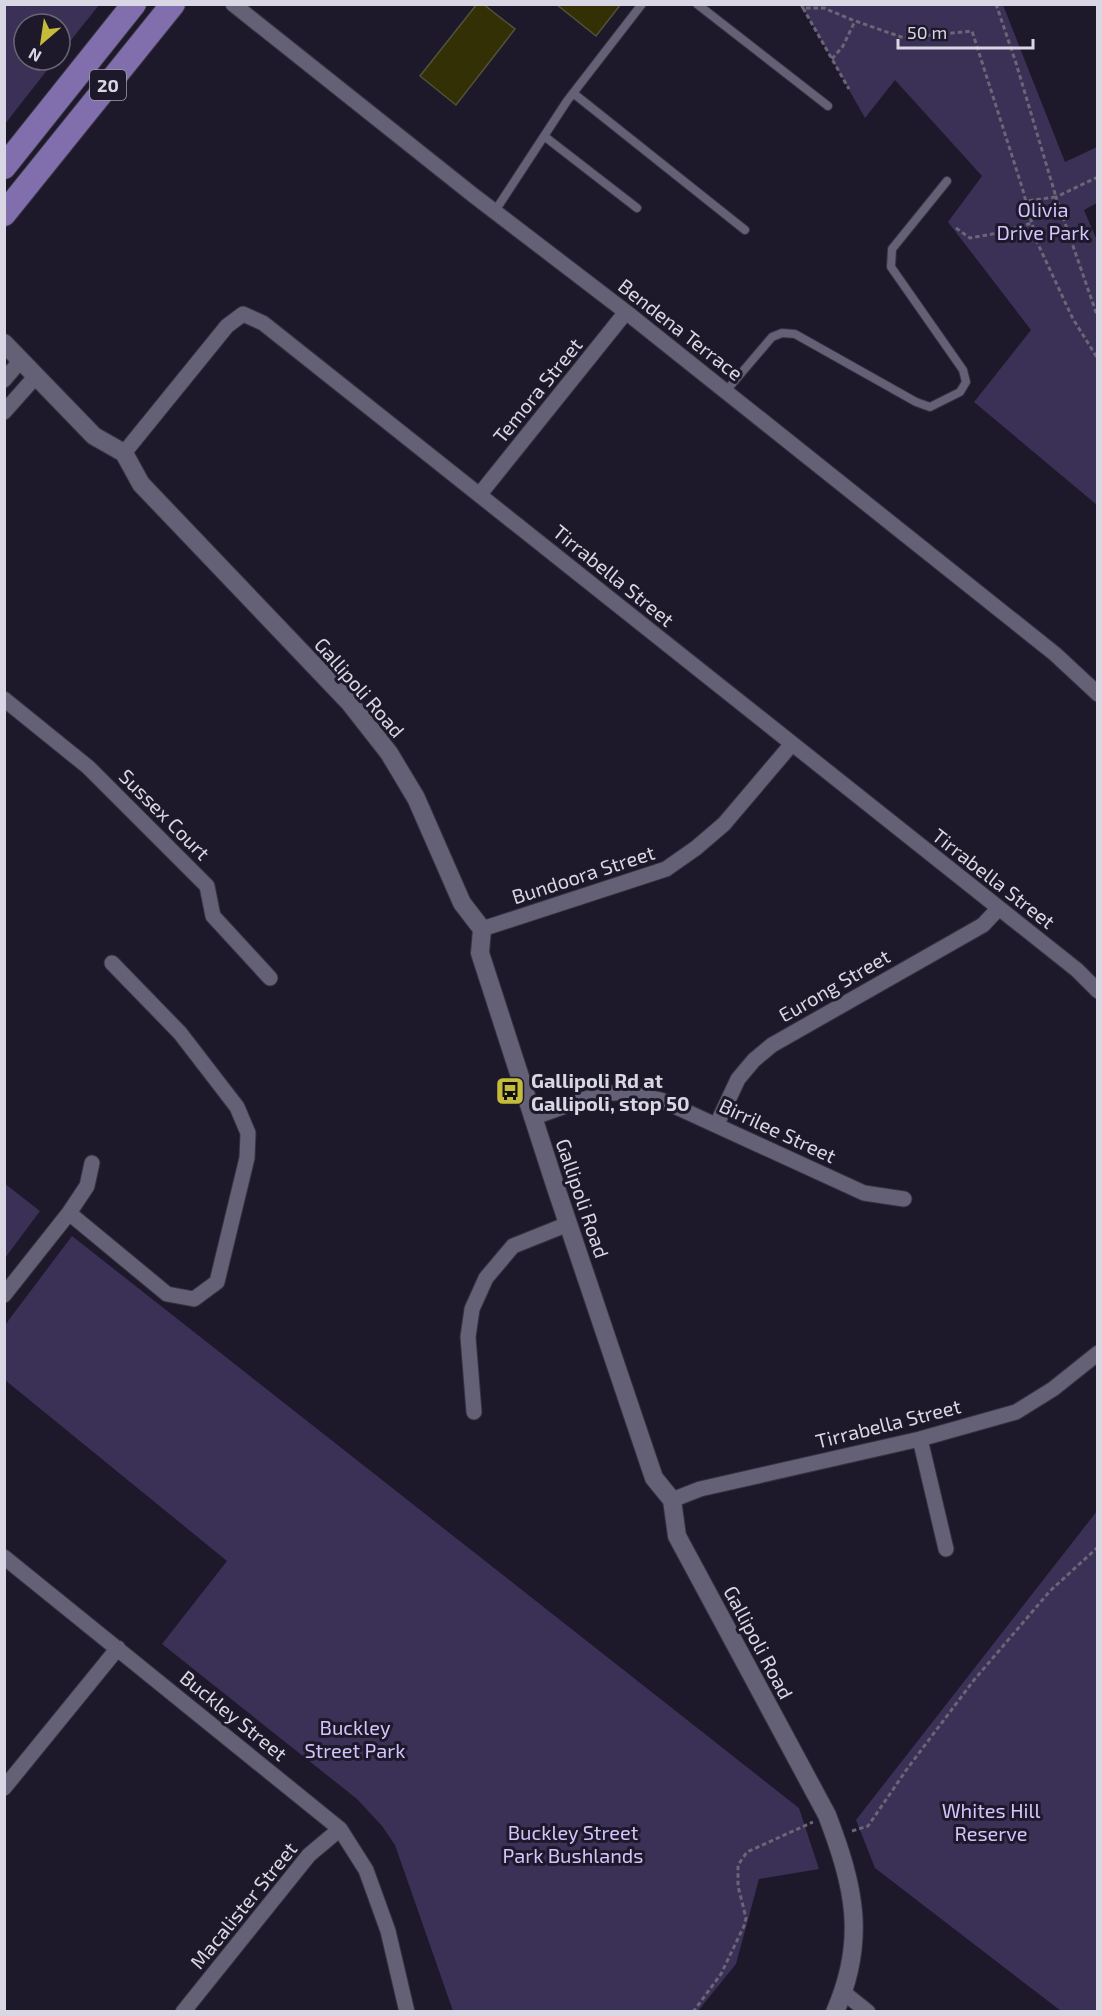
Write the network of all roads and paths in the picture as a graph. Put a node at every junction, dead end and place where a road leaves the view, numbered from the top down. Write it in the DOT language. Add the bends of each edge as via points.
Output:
graph roads {
  1 [pos="134,4"];
  2 [pos="173,4"];
  3 [pos="233,4"];
  4 [pos="642,4"];
  5 [pos="698,4"];
  6 [pos="996,4"];
  7 [pos="802,6"];
  8 [pos="855,21"];
  9 [pos="832,59"];
  10 [pos="849,90"];
  11 [pos="573,93"];
  12 [pos="828,106"];
  13 [pos="544,136"];
  14 [pos="4,166"];
  15 [pos="1098,177"];
  16 [pos="947,181"];
  17 [pos="1056,196"];
  18 [pos="1026,201"];
  19 [pos="637,208"];
  20 [pos="495,211"];
  21 [pos="4,214"];
  22 [pos="1032,224"];
  23 [pos="956,228"];
  24 [pos="745,230"];
  25 [pos="626,312"];
  26 [pos="1098,318"];
  27 [pos="4,343"];
  28 [pos="1098,359"];
  29 [pos="21,360"];
  30 [pos="36,376"];
  31 [pos="4,380"];
  32 [pos="726,391"];
  33 [pos="4,412"];
  34 [pos="124,453"];
  35 [pos="480,495"];
  36 [pos="1098,694"];
  37 [pos="4,699"];
  38 [pos="791,745"];
  39 [pos="998,909"];
  40 [pos="482,929"];
  41 [pos="112,963"];
  42 [pos="270,978"];
  43 [pos="1098,991"];
  44 [pos="532,1118"];
  45 [pos="717,1124"];
  46 [pos="92,1163"];
  47 [pos="904,1199"];
  48 [pos="69,1213"];
  49 [pos="568,1224"];
  50 [pos="4,1295"];
  51 [pos="1098,1353"];
  52 [pos="474,1412"];
  53 [pos="920,1439"];
  54 [pos="672,1500"];
  55 [pos="1098,1547"];
  56 [pos="946,1549"];
  57 [pos="4,1557"];
  58 [pos="118,1648"];
  59 [pos="4,1788"];
  60 [pos="827,1815"];
  61 [pos="340,1829"];
  62 [pos="835,1835"];
  63 [pos="843,1992"];
  64 [pos="183,2012"];
  65 [pos="407,2012"];
  66 [pos="693,2012"];
  67 [pos="835,2012"];
  68 [pos="868,2012"];
  1 -- 14 [label="main road, 20"];
  2 -- 21 [label="main road, 20"];
  3 -- 20 [label="street, Bendena Terrace"];
  4 -- 11 [label="lane"];
  5 -- 12 [label="lane"];
  6 -- 17 [label="path"];
  7 -- 8 [label="path" via="824,8"];
  7 -- 9 [label="path"];
  8 -- 9 [label="path"];
  8 -- 18 [label="path" via="904,38 972,31"];
  9 -- 10 [label="path"];
  11 -- 13 [label="lane"];
  11 -- 24 [label="lane"];
  13 -- 19 [label="lane"];
  13 -- 20 [label="lane"];
  15 -- 17 [label="path"];
  16 -- 32 [label="lane" via="892,249 891,267 963,370 966,382 960,392 930,407 795,334 782,333 772,337"];
  17 -- 18 [label="path"];
  17 -- 26 [label="path"];
  18 -- 22 [label="path"];
  20 -- 25 [label="street, Bendena Terrace"];
  22 -- 23 [label="path" via="970,238"];
  22 -- 28 [label="path" via="1069,309"];
  25 -- 32 [label="street, Bendena Terrace"];
  25 -- 35 [label="street, Temora Street"];
  27 -- 29 [label="street"];
  29 -- 30 [label="street"];
  29 -- 31 [label="street"];
  30 -- 33 [label="street"];
  30 -- 34 [label="street" via="94,436"];
  32 -- 36 [label="street, Bendena Terrace" via="1055,654"];
  34 -- 35 [label="street, Tirrabella Street" via="227,326 243,314 262,323"];
  34 -- 40 [label="street, Gallipoli Road" via="141,484 349,702 389,753 416,798 462,903"];
  35 -- 38 [label="street, Tirrabella Street"];
  37 -- 42 [label="street, Sussex Court" via="88,767 207,886 213,916"];
  38 -- 39 [label="street, Tirrabella Street"];
  38 -- 40 [label="street, Bundoora Street" via="724,824 666,869"];
  39 -- 43 [label="street, Tirrabella Street"];
  39 -- 45 [label="street, Eurong Street" via="983,925 772,1045 738,1079"];
  40 -- 44 [label="street, Gallipoli Road" via="480,953"];
  41 -- 48 [label="street" via="180,1033 237,1107 248,1133 247,1158 217,1282 194,1299 166,1294"];
  44 -- 45 [label="street, Birrilee Street" via="602,1093 628,1093 661,1100"];
  44 -- 49 [label="street, Gallipoli Road"];
  45 -- 47 [label="street, Birrilee Street" via="864,1192"];
  46 -- 48 [label="street" via="87,1185"];
  48 -- 50 [label="street"];
  49 -- 52 [label="street" via="513,1246 486,1278 472,1309 468,1337"];
  49 -- 54 [label="street, Gallipoli Road" via="654,1478"];
  51 -- 53 [label="street, Tirrabella Street" via="1016,1412"];
  53 -- 54 [label="street, Tirrabella Street" via="700,1489"];
  53 -- 56 [label="street"];
  54 -- 60 [label="street, Gallipoli Road" via="677,1536"];
  55 -- 62 [label="path" via="1050,1591 974,1680 868,1826"];
  57 -- 58 [label="street, Buckley Street"];
  58 -- 59 [label="street"];
  58 -- 61 [label="street, Buckley Street"];
  60 -- 62 [label="street, Gallipoli Road"];
  60 -- 66 [label="path" via="747,1852 738,1865 744,1926 721,1974"];
  61 -- 64 [label="street, Macalister Street" via="309,1855"];
  61 -- 65 [label="street, Buckley Street" via="366,1870 388,1931"];
  62 -- 63 [label="street, Gallipoli Road" via="853,1898 853,1948"];
  63 -- 67 [label="street, Gallipoli Road"];
  63 -- 68 [label="street"];
}
